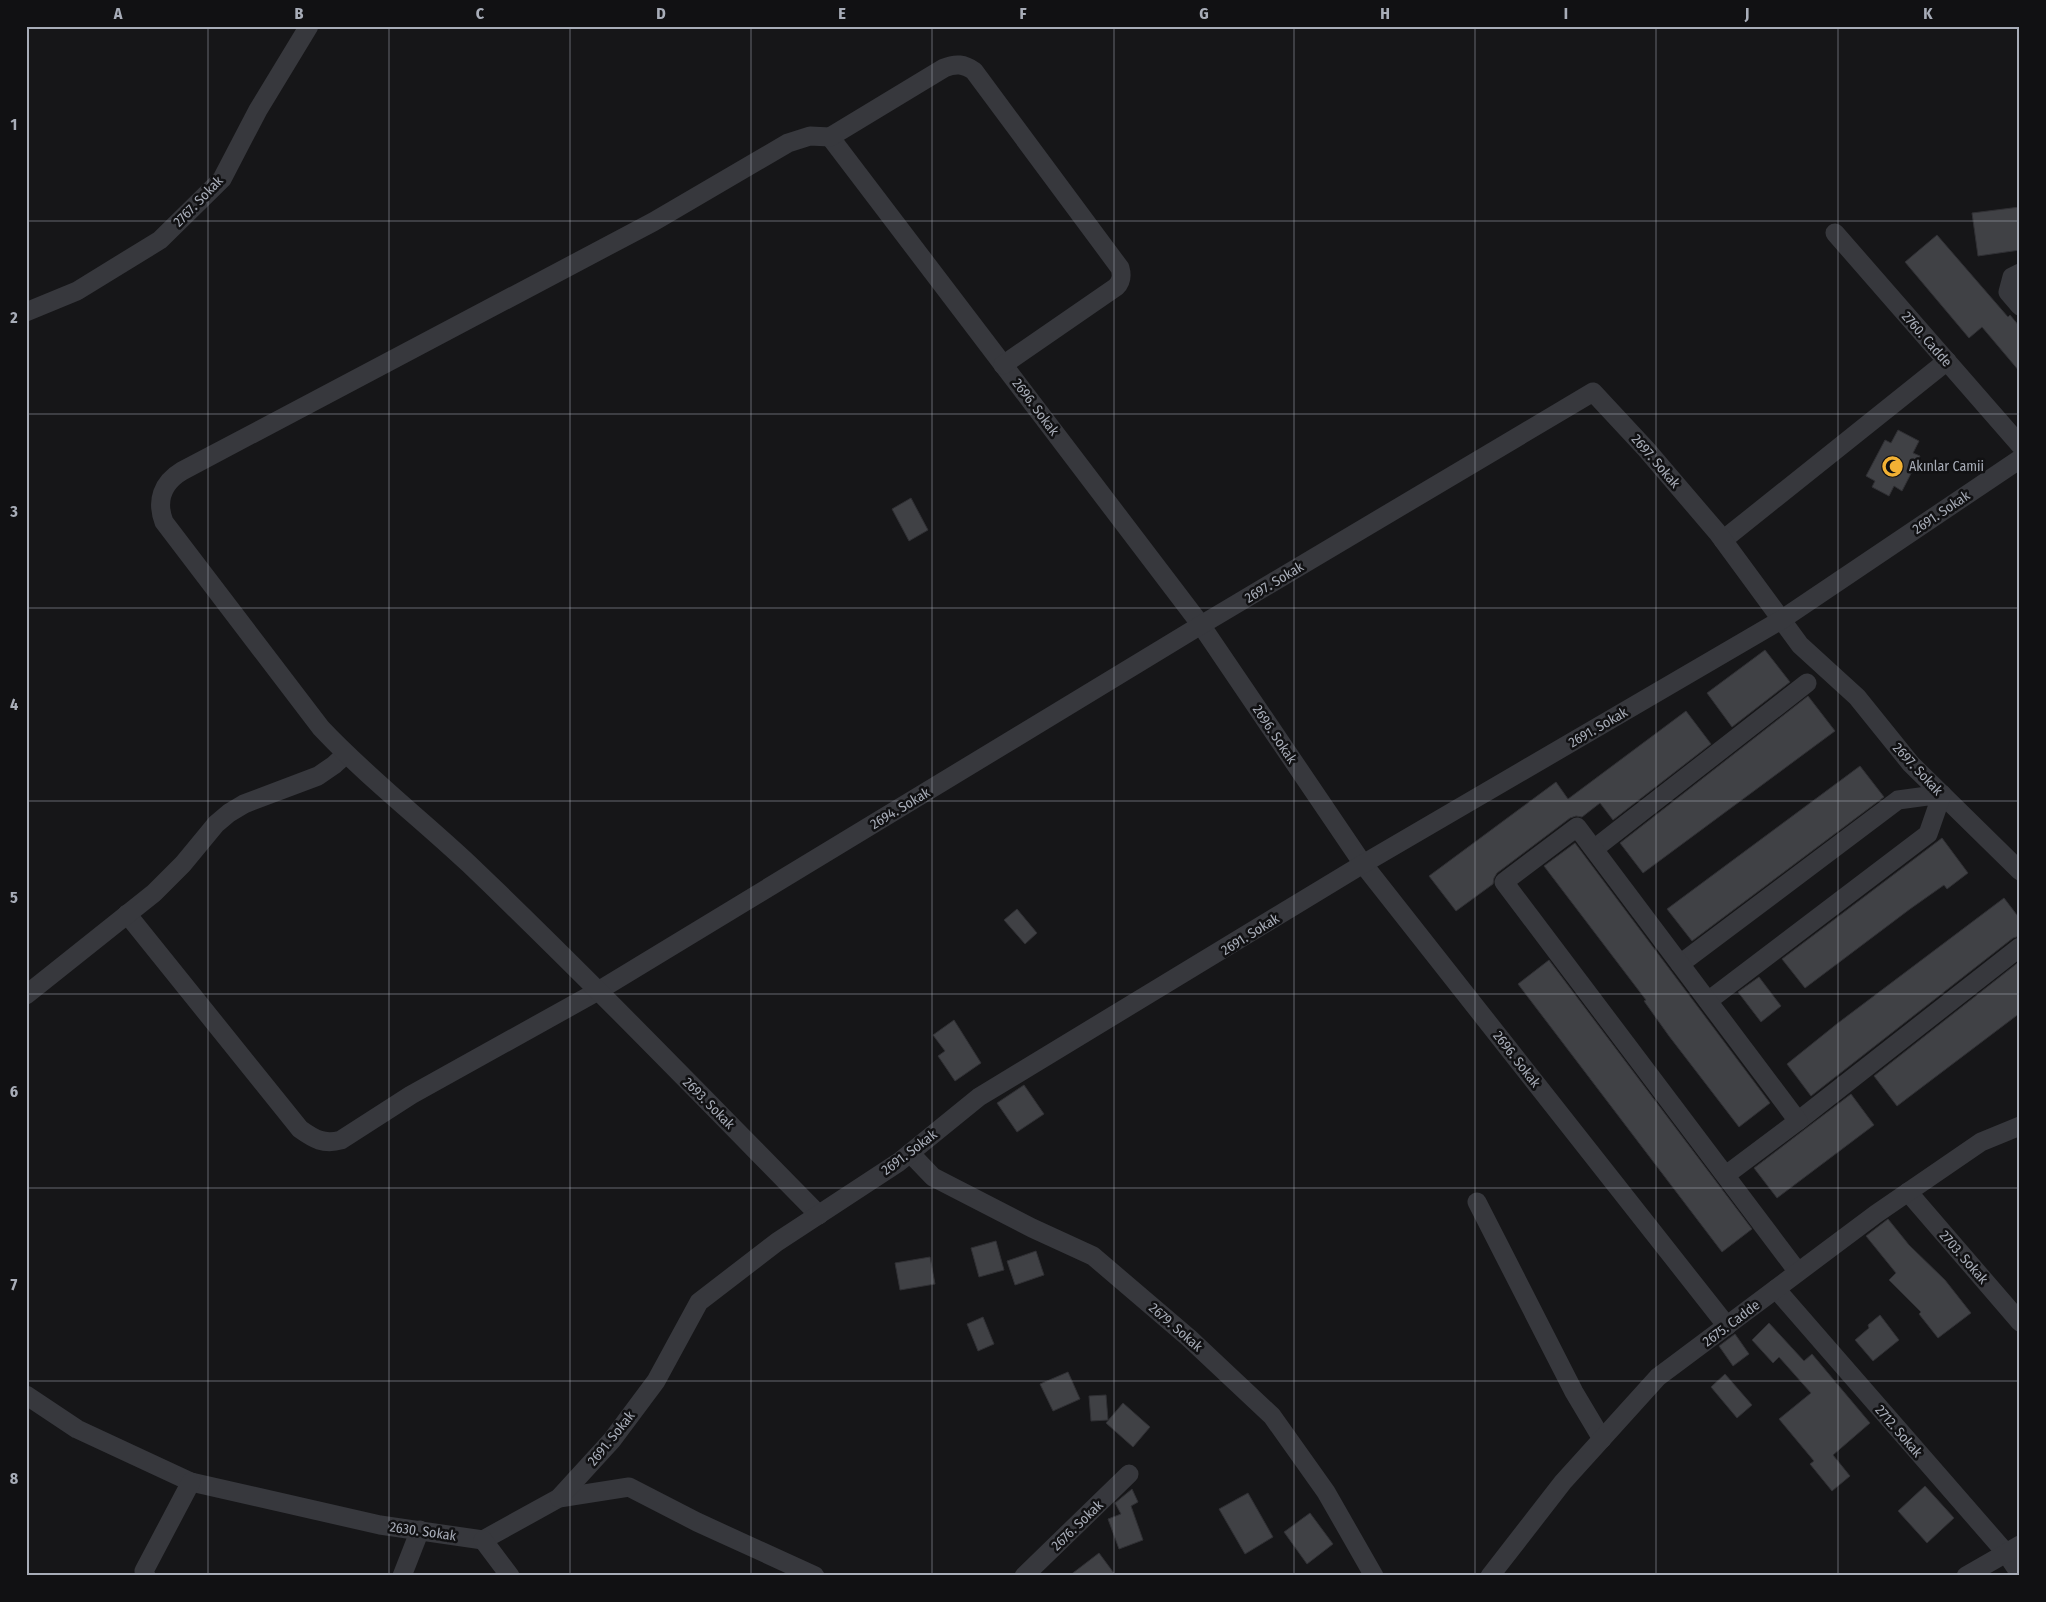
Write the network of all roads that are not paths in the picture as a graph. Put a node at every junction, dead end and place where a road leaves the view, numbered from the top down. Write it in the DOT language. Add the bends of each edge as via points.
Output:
graph roads {
  1 [pos="309,26"];
  2 [pos="830,137"];
  3 [pos="1834,233"];
  4 [pos="2020,273"];
  5 [pos="2020,306"];
  6 [pos="26,312"];
  7 [pos="1947,361"];
  8 [pos="1003,365"];
  9 [pos="2020,445"];
  10 [pos="2020,459"];
  11 [pos="1723,540"];
  12 [pos="1781,620"];
  13 [pos="1201,625"];
  14 [pos="1807,683"];
  15 [pos="346,754"];
  16 [pos="1942,794"];
  17 [pos="1594,849"];
  18 [pos="1363,864"];
  19 [pos="2020,871"];
  20 [pos="126,914"];
  21 [pos="2020,947"];
  22 [pos="1680,964"];
  23 [pos="598,991"];
  24 [pos="27,993"];
  25 [pos="1708,1001"];
  26 [pos="1798,1121"];
  27 [pos="2020,1126"];
  28 [pos="910,1153"];
  29 [pos="1726,1175"];
  30 [pos="1908,1192"];
  31 [pos="1477,1202"];
  32 [pos="819,1215"];
  33 [pos="1798,1272"];
  34 [pos="1776,1289"];
  35 [pos="2020,1322"];
  36 [pos="1727,1326"];
  37 [pos="26,1395"];
  38 [pos="1602,1439"];
  39 [pos="1129,1474"];
  40 [pos="191,1482"];
  41 [pos="559,1498"];
  42 [pos="420,1530"];
  43 [pos="482,1540"];
  44 [pos="2013,1549"];
  45 [pos="144,1574"];
  46 [pos="2020,1574"];
  47 [pos="1492,1575"];
  48 [pos="402,1576"];
  49 [pos="510,1576"];
  50 [pos="814,1576"];
  51 [pos="1024,1576"];
  52 [pos="1374,1576"];
  53 [pos="1966,1576"];
  1 -- 6 [label="street, 2767. Sokak" via="258,110 222,179 160,240 77,291"];
  2 -- 8 [label="street, 2696. Sokak"];
  2 -- 8 [label="street" via="944,68 956,64 974,71 1122,274 1116,287"];
  2 -- 15 [label="street, 2693. Sokak" via="810,136 788,143 653,222 169,480 161,494 164,522 322,728"];
  3 -- 7 [label="street, 2760. Cadde"];
  4 -- 5 [label="street" via="2012,277 2008,292"];
  7 -- 9 [label="street, 2760. Cadde"];
  7 -- 11 [label="street"];
  8 -- 13 [label="street, 2696. Sokak"];
  10 -- 12 [label="street, 2691. Sokak"];
  11 -- 12 [label="street, 2697. Sokak"];
  11 -- 13 [label="street, 2697. Sokak" via="1593,392"];
  12 -- 16 [label="street, 2697. Sokak" via="1800,645 1857,697 1911,764"];
  12 -- 18 [label="street, 2691. Sokak"];
  13 -- 18 [label="street, 2696. Sokak"];
  13 -- 23 [label="street, 2694. Sokak"];
  14 -- 17 [label="street"];
  15 -- 20 [label="street" via="318,776 244,804 229,813 154,893"];
  15 -- 23 [label="street, 2693. Sokak" via="467,862"];
  16 -- 19 [label="street, 2697. Sokak"];
  16 -- 22 [label="street" via="1898,800"];
  16 -- 25 [label="street" via="1928,834"];
  17 -- 22 [label="street"];
  17 -- 29 [label="street" via="1577,826 1504,882"];
  18 -- 28 [label="street, 2691. Sokak" via="979,1098"];
  18 -- 36 [label="street, 2696. Sokak"];
  20 -- 23 [label="street, 2694. Sokak" via="300,1129 321,1142 341,1140 411,1095"];
  20 -- 24 [label="street"];
  21 -- 26 [label="street"];
  22 -- 25 [label="street"];
  23 -- 32 [label="street, 2693. Sokak"];
  25 -- 26 [label="street"];
  26 -- 29 [label="street"];
  27 -- 30 [label="street, 2675. Cadde" via="1981,1142"];
  28 -- 32 [label="street, 2691. Sokak"];
  28 -- 52 [label="street, 2679. Sokak" via="933,1177 1093,1256 1189,1338 1272,1416 1326,1492"];
  29 -- 33 [label="street"];
  30 -- 33 [label="street, 2675. Cadde"];
  30 -- 35 [label="street, 2703. Sokak"];
  31 -- 38 [label="street" via="1574,1392"];
  32 -- 41 [label="street, 2691. Sokak" via="777,1242 699,1302 656,1381 612,1440"];
  33 -- 34 [label="street, 2675. Cadde"];
  34 -- 36 [label="street, 2675. Cadde"];
  34 -- 44 [label="street, 2712. Sokak"];
  36 -- 38 [label="street, 2675. Cadde" via="1658,1377"];
  37 -- 40 [label="street, 2630. Sokak" via="77,1429"];
  38 -- 47 [label="street, 2675. Cadde" via="1563,1482"];
  39 -- 51 [label="street, 2676. Sokak"];
  40 -- 42 [label="street, 2630. Sokak"];
  40 -- 45 [label="street"];
  41 -- 43 [label="street"];
  41 -- 50 [label="street" via="629,1486 697,1522"];
  42 -- 43 [label="street, 2630. Sokak"];
  42 -- 48 [label="street"];
  43 -- 49 [label="street"];
  44 -- 46 [label="street, 2712. Sokak"];
  44 -- 53 [label="street"];
}
